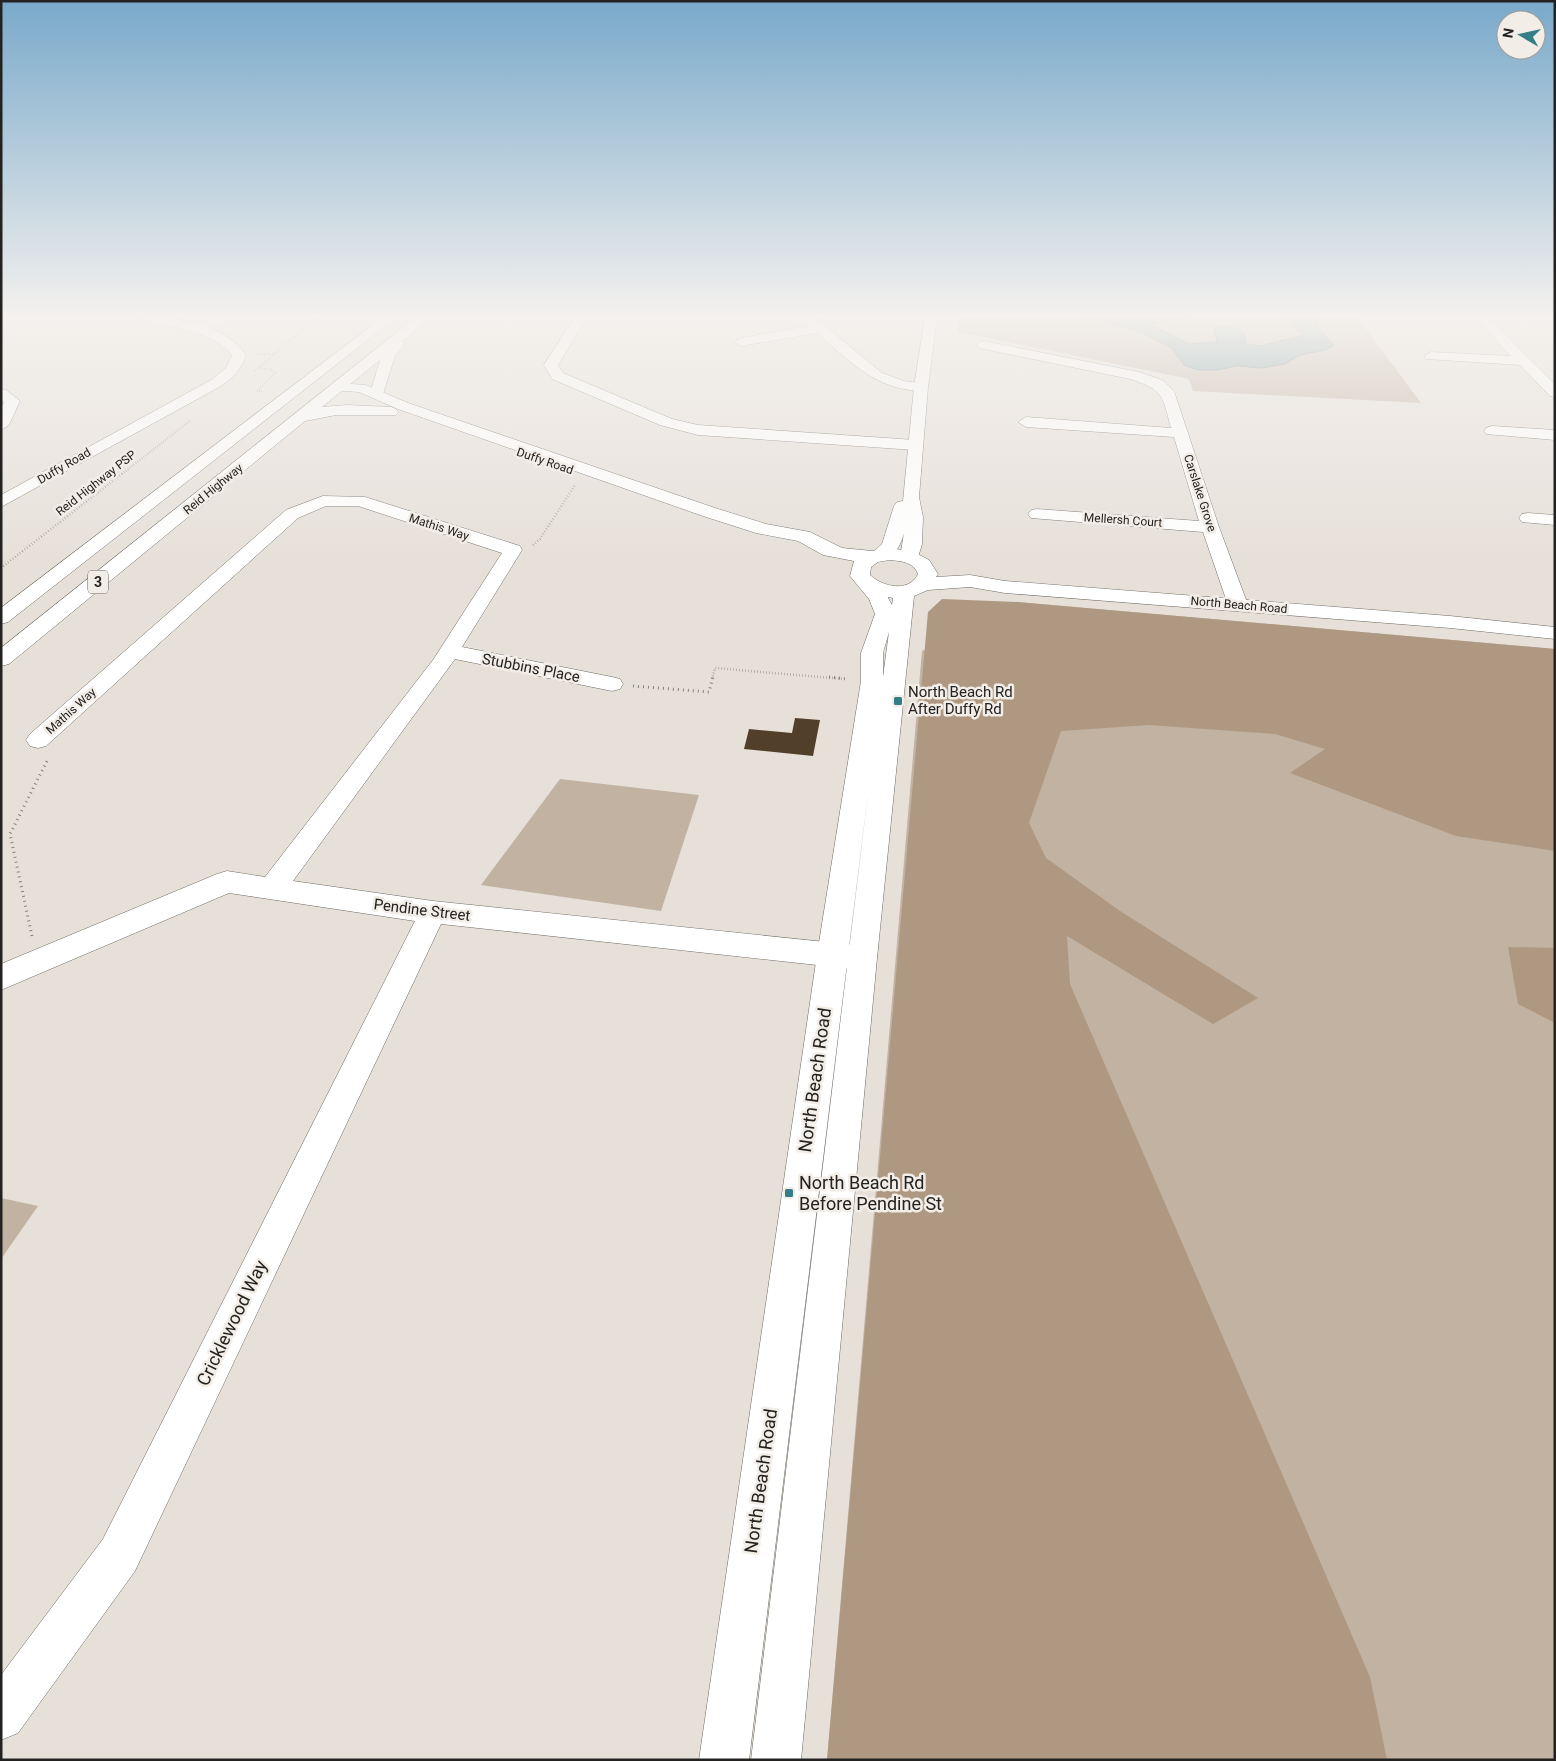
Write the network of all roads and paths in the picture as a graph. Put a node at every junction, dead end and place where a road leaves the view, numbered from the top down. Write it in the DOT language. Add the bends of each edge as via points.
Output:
graph roads {
  1 [pos="7,399"];
  2 [pos="184,399"];
  3 [pos="322,399"];
  4 [pos="356,399"];
  5 [pos="388,399"];
  6 [pos="612,399"];
  7 [pos="920,399"];
  8 [pos="1171,399"];
  9 [pos="283,400"];
  10 [pos="391,412"];
  11 [pos="197,416"];
  12 [pos="300,418"];
  13 [pos="1026,422"];
  14 [pos="1,425"];
  15 [pos="1492,431"];
  16 [pos="1181,433"];
  17 [pos="1555,435"];
  18 [pos="915,445"];
  19 [pos="608,482"];
  20 [pos="910,497"];
  21 [pos="1,502"];
  22 [pos="1037,514"];
  23 [pos="1528,518"];
  24 [pos="1555,520"];
  25 [pos="1210,527"];
  26 [pos="513,550"];
  27 [pos="910,557"];
  28 [pos="1,568"];
  29 [pos="870,569"];
  30 [pos="918,582"];
  31 [pos="1236,599"];
  32 [pos="1,618"];
  33 [pos="1555,622"];
  34 [pos="1555,633"];
  35 [pos="449,651"];
  36 [pos="1,660"];
  37 [pos="855,680"];
  38 [pos="612,684"];
  39 [pos="38,740"];
  40 [pos="272,889"];
  41 [pos="433,912"];
  42 [pos="847,957"];
  43 [pos="37,961"];
  44 [pos="1,977"];
  45 [pos="1,1716"];
  46 [pos="724,1760"];
  47 [pos="776,1760"];
  1 -- 14 [label="main road"];
  2 -- 21 [label="main road, Duffy Road"];
  3 -- 12 [label="main road, Reid Highway / 3"];
  4 -- 10 [label="main road, Duffy Road"];
  5 -- 29 [label="main road, Duffy Road" via="709,512 762,529 803,536"];
  6 -- 18 [label="main road" via="666,422 698,430"];
  7 -- 18 [label="main road"];
  8 -- 16 [label="main road, Carslake Grove"];
  9 -- 32 [label="main road, Reid Highway / 3"];
  10 -- 12 [label="main road" via="326,411"];
  10 -- 19 [label="main road, Duffy Road"];
  11 -- 28 [label="path, Reid Highway PSP"];
  12 -- 36 [label="main road, Reid Highway / 3"];
  13 -- 16 [label="main road"];
  15 -- 17 [label="main road"];
  16 -- 25 [label="main road, Carslake Grove"];
  18 -- 20 [label="main road"];
  19 -- 26 [label="path" via="574,485 540,539 529,547"];
  19 -- 29 [label="main road, Duffy Road" via="844,567"];
  20 -- 27 [label="main road" via="915,505"];
  20 -- 29 [label="main road" via="903,505 890,546"];
  22 -- 25 [label="main road, Mellersh Court"];
  23 -- 24 [label="main road"];
  25 -- 31 [label="main road, Carslake Grove"];
  26 -- 35 [label="main road"];
  26 -- 39 [label="main road, Mathis Way" via="359,501 323,501 292,514"];
  27 -- 29 [label="main road" via="895,554"];
  27 -- 30 [label="main road"];
  29 -- 30 [label="main road" via="885,591"];
  29 -- 42 [label="main road, North Beach Road" via="885,620 872,653"];
  30 -- 31 [label="main road, North Beach Road" via="970,581 1005,587"];
  30 -- 42 [label="main road, North Beach Road"];
  31 -- 33 [label="main road, North Beach Road"];
  31 -- 34 [label="main road, North Beach Road"];
  35 -- 38 [label="main road, Stubbins Place"];
  35 -- 40 [label="main road"];
  37 -- 38 [label="path" via="715,668 709,692"];
  39 -- 43 [label="path" via="48,748 48,759 10,834"];
  40 -- 41 [label="main road, Pendine Street"];
  40 -- 43 [label="main road, Pendine Street" via="227,882"];
  41 -- 42 [label="main road, Pendine Street"];
  41 -- 45 [label="main road, Cricklewood Way" via="119,1555"];
  42 -- 46 [label="main road, North Beach Road"];
  42 -- 47 [label="main road, North Beach Road"];
  43 -- 44 [label="main road, Pendine Street"];
}
